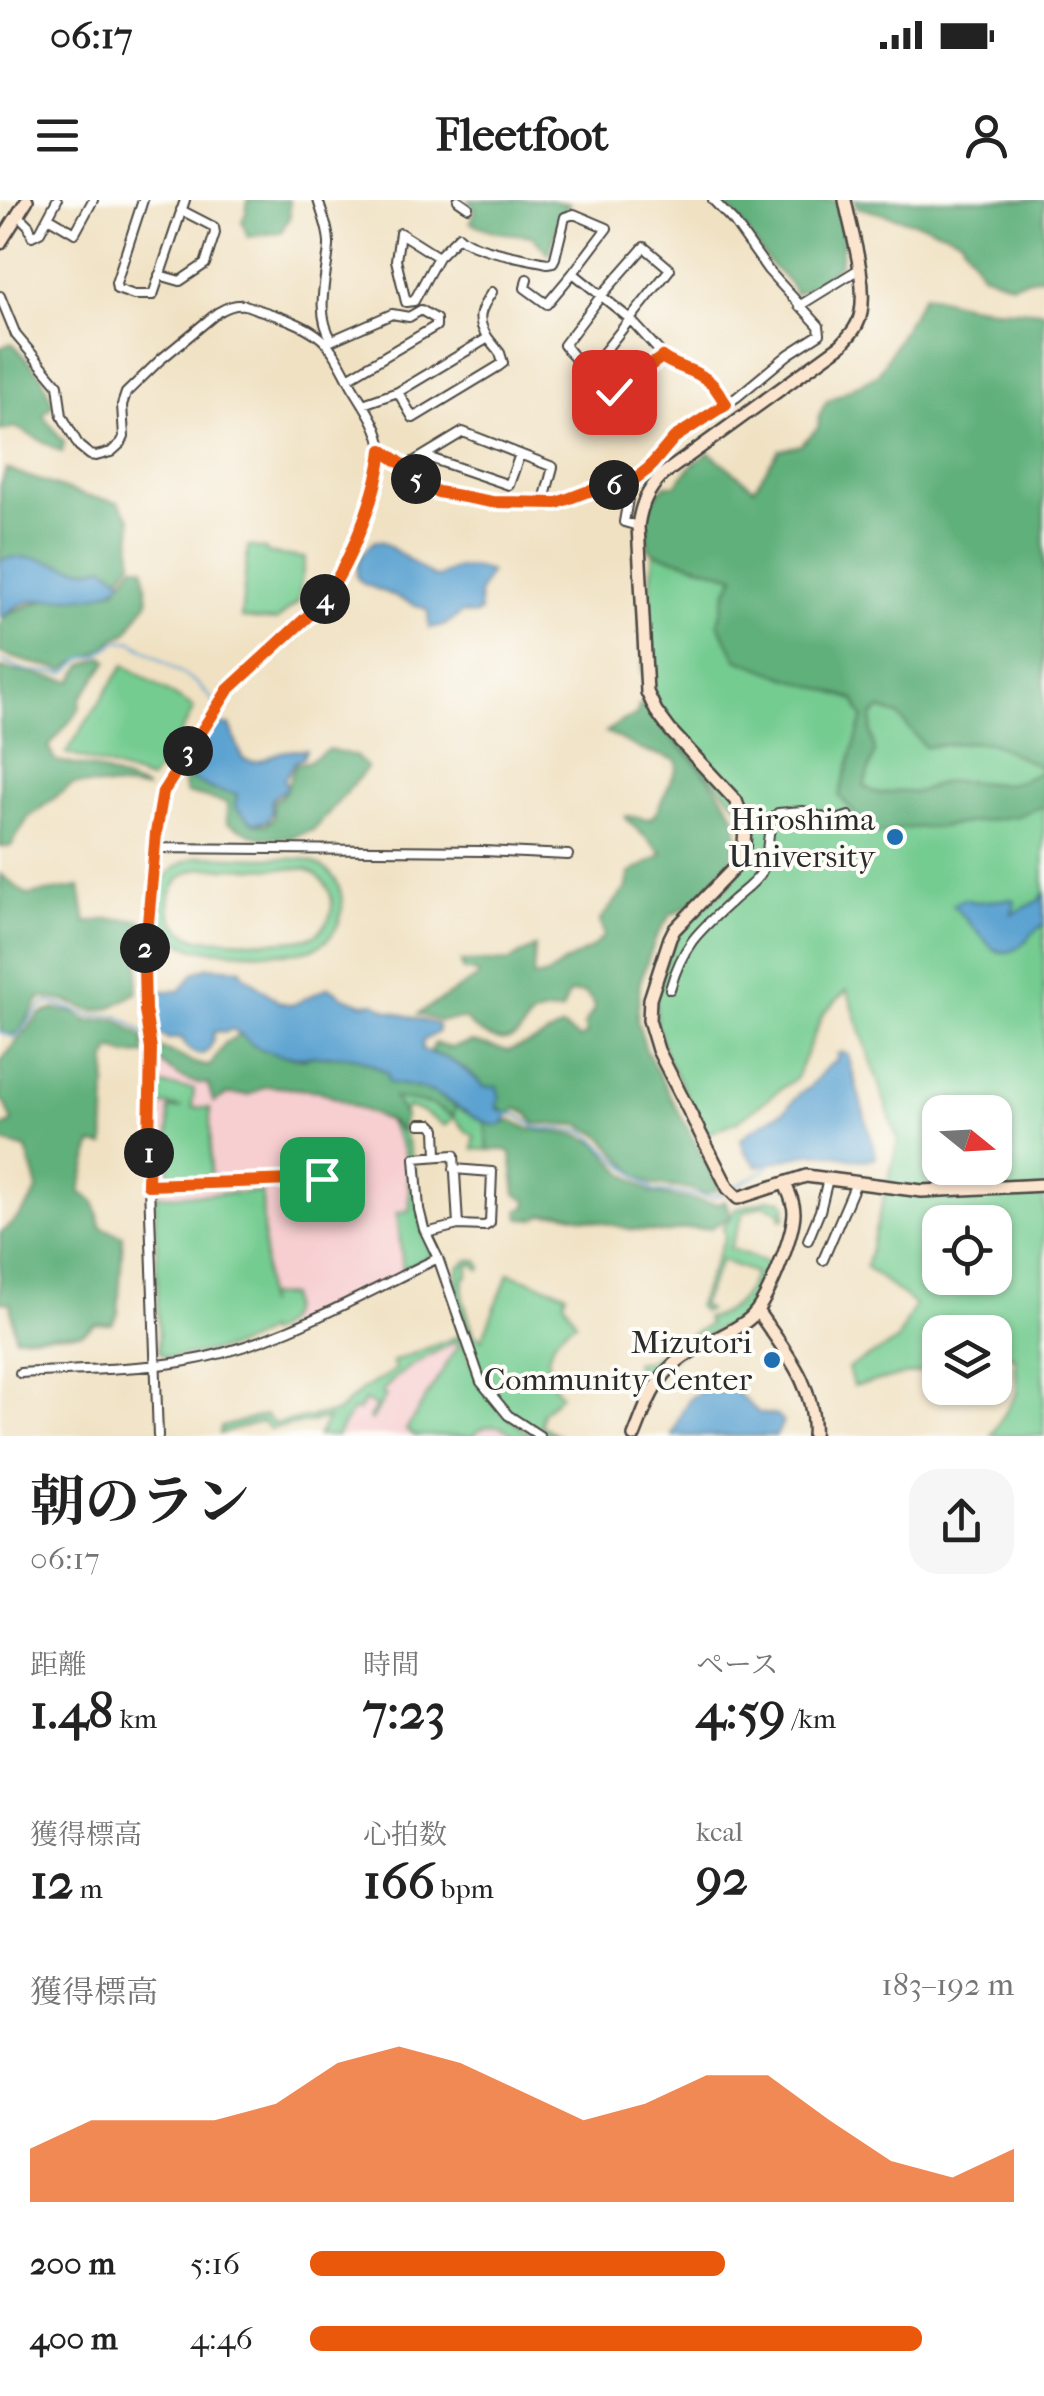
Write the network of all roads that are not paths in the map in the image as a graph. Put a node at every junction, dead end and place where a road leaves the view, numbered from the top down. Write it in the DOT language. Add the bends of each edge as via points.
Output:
graph roads {
  1 [pos="27,200"];
  2 [pos="57,200"];
  3 [pos="93,200"];
  4 [pos="143,200"];
  5 [pos="185,200"];
  6 [pos="318,200"];
  7 [pos="458,200"];
  8 [pos="714,200"];
  9 [pos="845,200"];
  10 [pos="468,207"];
  11 [pos="181,210"];
  12 [pos="18,215"];
  13 [pos="48,217"];
  14 [pos="0,243"];
  15 [pos="438,257"];
  16 [pos="858,269"];
  17 [pos="573,273"];
  18 [pos="160,275"];
  19 [pos="527,279"];
  20 [pos="492,292"];
  21 [pos="0,296"];
  22 [pos="602,296"];
  23 [pos="799,306"];
  24 [pos="630,319"];
  25 [pos="327,338"];
  26 [pos="488,338"];
  27 [pos="662,357"];
  28 [pos="588,372"];
  29 [pos="348,378"];
  30 [pos="398,392"];
  31 [pos="362,404"];
  32 [pos="726,404"];
  33 [pos="382,450"];
  34 [pos="428,454"];
  35 [pos="520,454"];
  36 [pos="406,467"];
  37 [pos="631,482"];
  38 [pos="543,504"];
  39 [pos="638,526"];
  40 [pos="849,816"];
  41 [pos="154,848"];
  42 [pos="568,855"];
  43 [pos="670,990"];
  44 [pos="420,1124"];
  45 [pos="437,1156"];
  46 [pos="454,1169"];
  47 [pos="322,1179"];
  48 [pos="828,1179"];
  49 [pos="856,1183"];
  50 [pos="785,1184"];
  51 [pos="148,1185"];
  52 [pos="1044,1185"];
  53 [pos="458,1225"];
  54 [pos="426,1233"];
  55 [pos="808,1240"];
  56 [pos="438,1258"];
  57 [pos="823,1260"];
  58 [pos="758,1312"];
  59 [pos="155,1364"];
  60 [pos="20,1373"];
  61 [pos="158,1436"];
  62 [pos="540,1436"];
  63 [pos="634,1436"];
  64 [pos="813,1436"];
  1 -- 12 [label="street"];
  2 -- 13 [label="street"];
  3 -- 13 [label="street" via="75,233"];
  4 -- 18 [label="street" via="117,289 153,295"];
  5 -- 11 [label="street"];
  6 -- 25 [label="street" via="329,240 322,294"];
  7 -- 10 [label="street"];
  8 -- 23 [label="street"];
  9 -- 16 [label="street"];
  11 -- 18 [label="street"];
  11 -- 18 [label="street" via="216,233 205,264 180,282"];
  12 -- 13 [label="street" via="32,236"];
  12 -- 14 [label="street"];
  15 -- 15 [label="street" via="414,300 406,302 396,260 400,233"];
  15 -- 17 [label="street" via="459,236 481,248 553,262 566,218 574,214 607,228"];
  16 -- 23 [label="street"];
  16 -- 39 [label="street" via="861,314 854,330 662,475 647,493"];
  17 -- 19 [label="street" via="547,304 524,288"];
  17 -- 22 [label="street"];
  20 -- 26 [label="street" via="478,320"];
  21 -- 25 [label="street" via="16,336 58,385 62,416 79,446 96,456 112,452 124,437 126,393 226,307 246,305"];
  22 -- 24 [label="street"];
  22 -- 24 [label="street" via="644,247 670,268"];
  22 -- 28 [label="street" via="564,345"];
  23 -- 32 [label="street" via="820,334"];
  24 -- 27 [label="street"];
  24 -- 28 [label="street"];
  25 -- 29 [label="street"];
  25 -- 29 [label="street" via="392,314 409,317 422,310 436,319 436,326"];
  26 -- 30 [label="street"];
  26 -- 30 [label="street" via="503,363 413,418"];
  27 -- 28 [label="street" via="614,392"];
  27 -- 32 [label="street" via="701,375"];
  29 -- 31 [label="street"];
  30 -- 31 [label="street"];
  31 -- 33 [label="street"];
  32 -- 37 [label="street" via="674,438"];
  33 -- 36 [label="street"];
  33 -- 41 [label="street" via="379,479 330,592 222,698 163,792"];
  34 -- 35 [label="street" via="463,432"];
  34 -- 35 [label="street" via="509,485"];
  34 -- 36 [label="street"];
  35 -- 38 [label="street" via="553,467"];
  36 -- 38 [label="street" via="438,492"];
  37 -- 38 [label="street"];
  37 -- 39 [label="street" via="624,522"];
  39 -- 50 [label="street" via="647,692 670,730 736,801 744,825 735,866 670,938 649,1020 732,1193"];
  40 -- 43 [label="street" via="834,821 778,812 759,876 696,933"];
  41 -- 42 [label="street"];
  41 -- 51 [label="street" via="144,968"];
  44 -- 45 [label="street" via="436,1129"];
  45 -- 46 [label="street" via="454,1155"];
  45 -- 54 [label="street" via="414,1158"];
  46 -- 53 [label="street"];
  46 -- 53 [label="street" via="492,1172 490,1223"];
  47 -- 51 [label="street"];
  48 -- 49 [label="street"];
  48 -- 50 [label="street" via="806,1176"];
  48 -- 55 [label="street"];
  49 -- 52 [label="street" via="928,1190"];
  49 -- 57 [label="street"];
  50 -- 58 [label="street" via="792,1225"];
  51 -- 59 [label="street"];
  53 -- 54 [label="street"];
  54 -- 56 [label="street"];
  56 -- 59 [label="street" via="264,1340"];
  56 -- 62 [label="street" via="481,1382 508,1415"];
  58 -- 63 [label="street" via="667,1370"];
  58 -- 64 [label="street" via="807,1390"];
  59 -- 60 [label="street"];
  59 -- 61 [label="street"];
}
